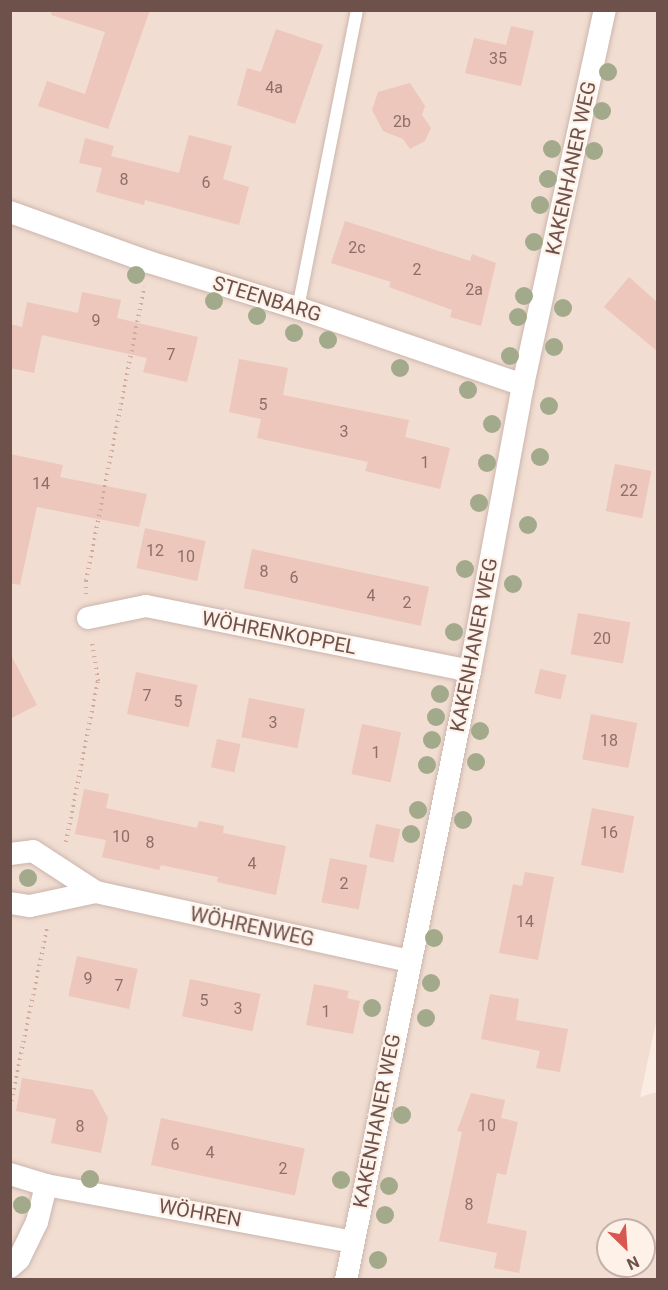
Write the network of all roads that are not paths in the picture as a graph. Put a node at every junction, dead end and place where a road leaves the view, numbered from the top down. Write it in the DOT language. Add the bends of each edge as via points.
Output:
graph roads {
  1 [pos="357,10"];
  2 [pos="605,10"];
  3 [pos="10,212"];
  4 [pos="298,308"];
  5 [pos="523,385"];
  6 [pos="88,618"];
  7 [pos="470,671"];
  8 [pos="10,854"];
  9 [pos="96,892"];
  10 [pos="10,903"];
  11 [pos="409,961"];
  12 [pos="10,1174"];
  13 [pos="46,1185"];
  14 [pos="353,1242"];
  15 [pos="10,1266"];
  16 [pos="346,1280"];
  1 -- 4 [label="lane"];
  2 -- 5 [label="street, KAKENHANER WEG"];
  3 -- 4 [label="street, STEENBARG" via="149,262"];
  4 -- 5 [label="street, STEENBARG"];
  5 -- 7 [label="street, KAKENHANER WEG"];
  6 -- 7 [label="street, WÖHRENKOPPEL" via="146,606"];
  7 -- 11 [label="street, KAKENHANER WEG"];
  8 -- 9 [label="street, WÖHRENWEG" via="33,851"];
  9 -- 10 [label="street, WÖHRENWEG" via="30,906"];
  9 -- 11 [label="street, WÖHRENWEG"];
  11 -- 14 [label="street, KAKENHANER WEG"];
  12 -- 13 [label="street, WÖHREN"];
  13 -- 14 [label="street, WÖHREN"];
  13 -- 15 [label="street" via="37,1222 19,1259"];
  14 -- 16 [label="street, KAKENHANER WEG"];
}
